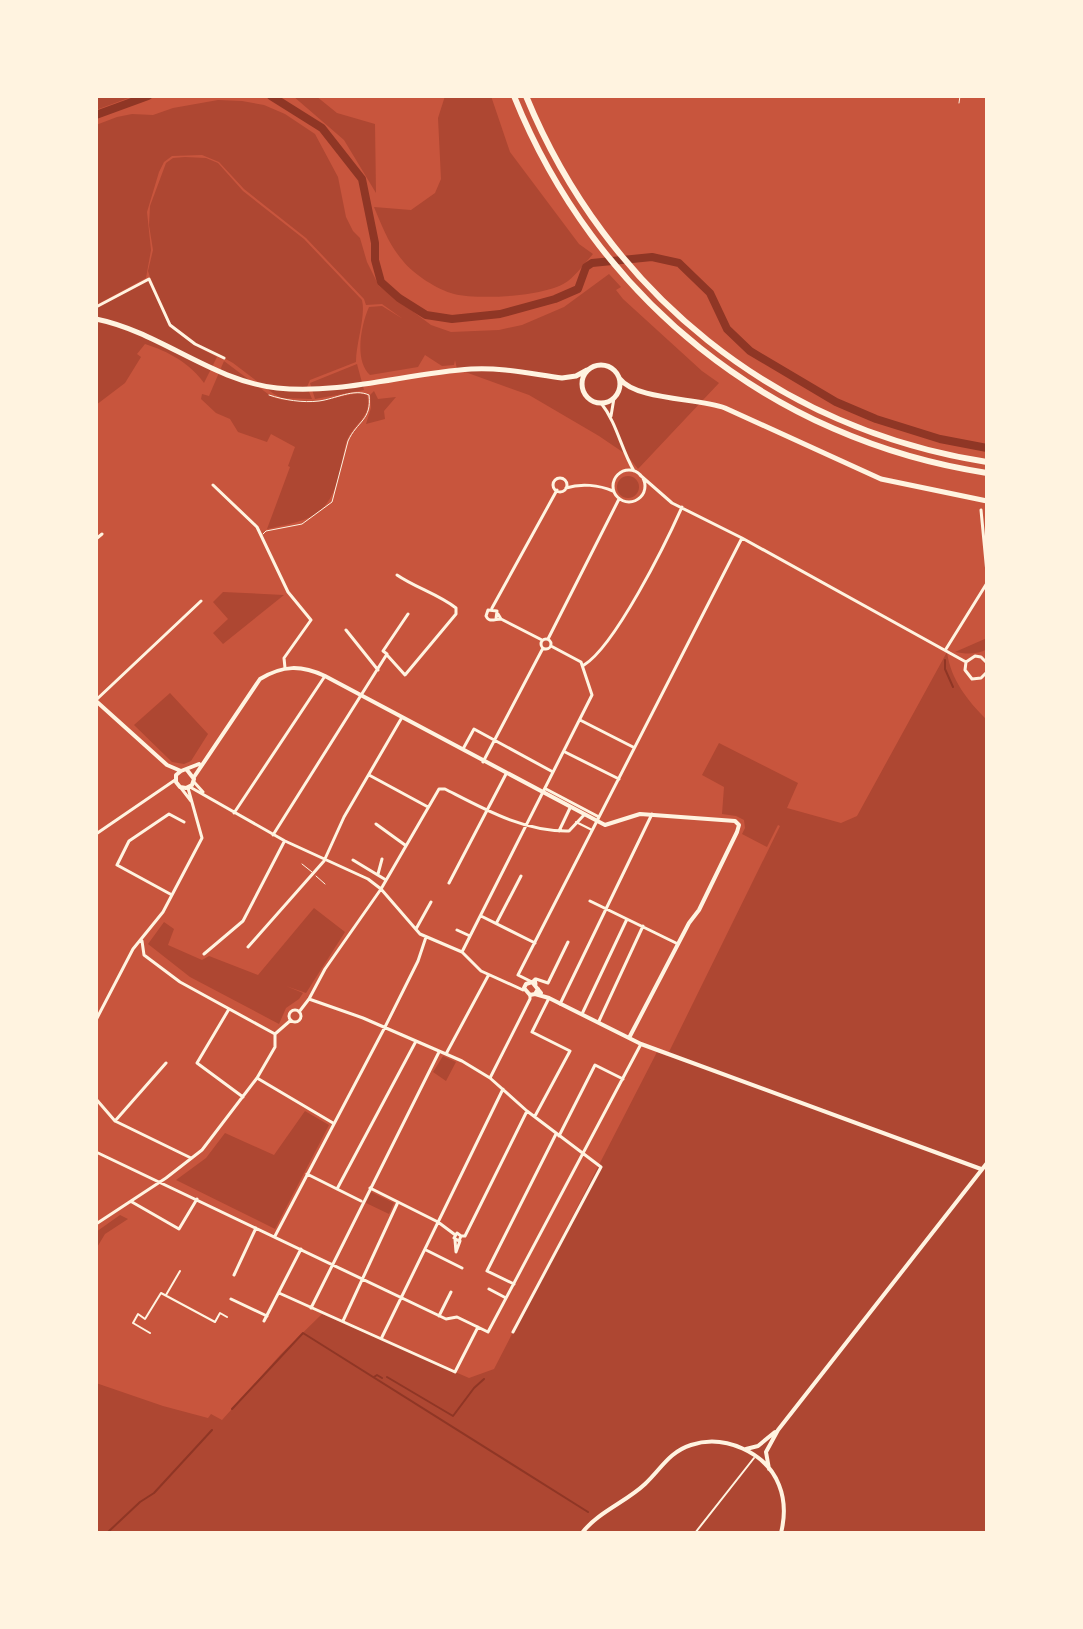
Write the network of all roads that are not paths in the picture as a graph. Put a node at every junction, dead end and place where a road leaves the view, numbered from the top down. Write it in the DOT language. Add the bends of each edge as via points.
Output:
graph roads {
  1 [pos="514,96"];
  2 [pos="526,96"];
  3 [pos="960,96"];
  4 [pos="959,103"];
  5 [pos="96,307"];
  6 [pos="96,319"];
  7 [pos="224,358"];
  8 [pos="587,370"];
  9 [pos="562,378"];
  10 [pos="620,379"];
  11 [pos="636,390"];
  12 [pos="583,392"];
  13 [pos="269,395"];
  14 [pos="615,397"];
  15 [pos="601,403"];
  16 [pos="612,420"];
  17 [pos="987,462"];
  18 [pos="634,471"];
  19 [pos="987,473"];
  20 [pos="640,475"];
  21 [pos="213,485"];
  22 [pos="566,488"];
  23 [pos="557,490"];
  24 [pos="613,491"];
  25 [pos="619,499"];
  26 [pos="987,501"];
  27 [pos="682,507"];
  28 [pos="981,510"];
  29 [pos="102,534"];
  30 [pos="262,536"];
  31 [pos="742,538"];
  32 [pos="96,539"];
  33 [pos="987,573"];
  34 [pos="397,575"];
  35 [pos="987,583"];
  36 [pos="201,601"];
  37 [pos="408,614"];
  38 [pos="346,630"];
  39 [pos="548,639"];
  40 [pos="542,640"];
  41 [pos="551,646"];
  42 [pos="543,648"];
  43 [pos="946,649"];
  44 [pos="387,654"];
  45 [pos="986,660"];
  46 [pos="966,662"];
  47 [pos="584,665"];
  48 [pos="285,668"];
  49 [pos="378,670"];
  50 [pos="987,674"];
  51 [pos="325,676"];
  52 [pos="362,697"];
  53 [pos="96,700"];
  54 [pos="401,719"];
  55 [pos="580,720"];
  56 [pos="494,741"];
  57 [pos="635,748"];
  58 [pos="463,751"];
  59 [pos="564,752"];
  60 [pos="483,762"];
  61 [pos="201,763"];
  62 [pos="167,765"];
  63 [pos="187,770"];
  64 [pos="181,771"];
  65 [pos="553,772"];
  66 [pos="506,774"];
  67 [pos="369,775"];
  68 [pos="175,778"];
  69 [pos="619,779"];
  70 [pos="191,783"];
  71 [pos="168,787"];
  72 [pos="180,787"];
  73 [pos="544,791"];
  74 [pos="198,792"];
  75 [pos="206,795"];
  76 [pos="191,796"];
  77 [pos="193,804"];
  78 [pos="428,807"];
  79 [pos="570,808"];
  80 [pos="487,810"];
  81 [pos="234,813"];
  82 [pos="652,814"];
  83 [pos="584,815"];
  84 [pos="598,819"];
  85 [pos="184,822"];
  86 [pos="576,822"];
  87 [pos="376,824"];
  88 [pos="526,826"];
  89 [pos="559,831"];
  90 [pos="593,831"];
  91 [pos="96,834"];
  92 [pos="273,835"];
  93 [pos="285,841"];
  94 [pos="407,846"];
  95 [pos="382,859"];
  96 [pos="353,860"];
  97 [pos="324,861"];
  98 [pos="302,864"];
  99 [pos="313,873"];
  100 [pos="378,874"];
  101 [pos="521,876"];
  102 [pos="386,880"];
  103 [pos="449,883"];
  104 [pos="325,884"];
  105 [pos="381,889"];
  106 [pos="172,895"];
  107 [pos="590,901"];
  108 [pos="431,902"];
  109 [pos="605,908"];
  110 [pos="481,916"];
  111 [pos="627,919"];
  112 [pos="496,924"];
  113 [pos="643,926"];
  114 [pos="416,929"];
  115 [pos="457,930"];
  116 [pos="470,936"];
  117 [pos="143,937"];
  118 [pos="426,937"];
  119 [pos="568,942"];
  120 [pos="535,943"];
  121 [pos="678,944"];
  122 [pos="248,947"];
  123 [pos="142,951"];
  124 [pos="462,952"];
  125 [pos="204,954"];
  126 [pos="127,960"];
  127 [pos="488,975"];
  128 [pos="534,987"];
  129 [pos="525,991"];
  130 [pos="549,998"];
  131 [pos="309,999"];
  132 [pos="560,1004"];
  133 [pos="229,1009"];
  134 [pos="299,1012"];
  135 [pos="582,1014"];
  136 [pos="96,1020"];
  137 [pos="291,1020"];
  138 [pos="598,1022"];
  139 [pos="385,1027"];
  140 [pos="275,1034"];
  141 [pos="629,1038"];
  142 [pos="415,1043"];
  143 [pos="641,1044"];
  144 [pos="439,1052"];
  145 [pos="446,1054"];
  146 [pos="166,1063"];
  147 [pos="257,1078"];
  148 [pos="490,1078"];
  149 [pos="623,1079"];
  150 [pos="503,1089"];
  151 [pos="243,1097"];
  152 [pos="96,1099"];
  153 [pos="527,1111"];
  154 [pos="535,1116"];
  155 [pos="115,1121"];
  156 [pos="334,1123"];
  157 [pos="558,1135"];
  158 [pos="96,1152"];
  159 [pos="584,1154"];
  160 [pos="191,1158"];
  161 [pos="987,1163"];
  162 [pos="984,1170"];
  163 [pos="307,1174"];
  164 [pos="160,1182"];
  165 [pos="369,1188"];
  166 [pos="337,1189"];
  167 [pos="197,1199"];
  168 [pos="131,1201"];
  169 [pos="362,1202"];
  170 [pos="398,1202"];
  171 [pos="438,1222"];
  172 [pos="96,1224"];
  173 [pos="257,1228"];
  174 [pos="275,1236"];
  175 [pos="301,1249"];
  176 [pos="425,1250"];
  177 [pos="332,1264"];
  178 [pos="462,1268"];
  179 [pos="180,1271"];
  180 [pos="234,1275"];
  181 [pos="362,1279"];
  182 [pos="514,1284"];
  183 [pos="489,1289"];
  184 [pos="451,1292"];
  185 [pos="279,1293"];
  186 [pos="166,1296"];
  187 [pos="401,1297"];
  188 [pos="506,1298"];
  189 [pos="231,1299"];
  190 [pos="311,1308"];
  191 [pos="439,1316"];
  192 [pos="227,1317"];
  193 [pos="343,1321"];
  194 [pos="480,1328"];
  195 [pos="513,1332"];
  196 [pos="150,1333"];
  197 [pos="382,1337"];
  198 [pos="778,1430"];
  199 [pos="744,1449"];
  200 [pos="755,1457"];
  201 [pos="769,1469"];
  202 [pos="582,1533"];
  203 [pos="695,1533"];
  204 [pos="781,1533"];
  1 -- 19 [label="highway" via="579,220 677,330 749,383 843,433"];
  2 -- 17 [label="highway" via="575,194 609,241 713,346 812,407 891,440"];
  3 -- 4 [label="lane"];
  5 -- 7 [label="street" via="149,279 170,325"];
  6 -- 9 [label="main road" via="126,327 232,377 274,388 312,389 473,369"];
  8 -- 9 [label="main road"];
  8 -- 10 [label="main road" via="606,365"];
  8 -- 12 [label="main road"];
  9 -- 12 [label="main road"];
  10 -- 11 [label="main road"];
  10 -- 14 [label="main road"];
  11 -- 14 [label="main road"];
  11 -- 26 [label="main road" via="716,405 889,482"];
  12 -- 15 [label="main road"];
  13 -- 30 [label="lane" via="319,401 362,392 370,399 366,417 348,441 332,502 302,524"];
  14 -- 15 [label="main road"];
  14 -- 16 [label="street"];
  15 -- 16 [label="street"];
  16 -- 18 [label="street"];
  18 -- 20 [label="street"];
  18 -- 24 [label="street" via="619,474"];
  20 -- 25 [label="street" via="642,495 629,502"];
  20 -- 27 [label="street"];
  21 -- 30 [label="street"];
  22 -- 23 [label="street"];
  22 -- 23 [label="street" via="559,478 554,483"];
  22 -- 24 [label="street"];
  23 -- 40 [label="street" via="498,601 497,614"];
  24 -- 25 [label="street"];
  25 -- 39 [label="street"];
  27 -- 31 [label="street"];
  27 -- 47 [label="street" via="615,632"];
  28 -- 33 [label="street"];
  29 -- 32 [label="street"];
  30 -- 48 [label="street" via="288,592 311,620 284,658"];
  31 -- 43 [label="street"];
  31 -- 57 [label="street"];
  34 -- 44 [label="street" via="443,598 456,614 405,675"];
  35 -- 43 [label="street"];
  36 -- 53 [label="street"];
  37 -- 44 [label="street" via="383,651"];
  38 -- 49 [label="street"];
  39 -- 40 [label="street"];
  39 -- 41 [label="street"];
  40 -- 42 [label="street"];
  41 -- 42 [label="street"];
  41 -- 47 [label="street"];
  42 -- 56 [label="street"];
  43 -- 46 [label="street"];
  44 -- 49 [label="street"];
  45 -- 46 [label="street" via="975,656"];
  46 -- 50 [label="street" via="971,678"];
  47 -- 55 [label="street" via="592,695"];
  48 -- 51 [label="street" via="308,668"];
  48 -- 61 [label="street" via="260,679"];
  49 -- 52 [label="street"];
  51 -- 52 [label="street"];
  51 -- 81 [label="street"];
  52 -- 54 [label="street"];
  52 -- 92 [label="street"];
  53 -- 62 [label="street"];
  54 -- 58 [label="street"];
  54 -- 67 [label="street"];
  55 -- 57 [label="street"];
  55 -- 59 [label="street"];
  56 -- 58 [label="street" via="474,729"];
  56 -- 60 [label="street"];
  56 -- 65 [label="street"];
  57 -- 69 [label="street"];
  58 -- 60 [label="street"];
  59 -- 65 [label="street"];
  59 -- 69 [label="street"];
  60 -- 66 [label="street"];
  61 -- 63 [label="street"];
  61 -- 70 [label="street"];
  62 -- 64 [label="street"];
  62 -- 68 [label="street"];
  63 -- 64 [label="street"];
  63 -- 70 [label="street"];
  64 -- 68 [label="street"];
  65 -- 73 [label="street"];
  66 -- 73 [label="street"];
  66 -- 80 [label="street"];
  67 -- 78 [label="street"];
  67 -- 97 [label="street"];
  68 -- 71 [label="street"];
  68 -- 72 [label="street"];
  69 -- 84 [label="street"];
  70 -- 72 [label="street"];
  70 -- 74 [label="street"];
  70 -- 75 [label="street"];
  70 -- 76 [label="street"];
  71 -- 72 [label="street"];
  71 -- 91 [label="street"];
  72 -- 77 [label="street"];
  73 -- 79 [label="street"];
  73 -- 84 [label="street"];
  73 -- 88 [label="street"];
  74 -- 75 [label="street"];
  74 -- 76 [label="street"];
  75 -- 81 [label="street"];
  76 -- 77 [label="street"];
  77 -- 106 [label="street" via="202,838"];
  78 -- 80 [label="street" via="445,789"];
  78 -- 94 [label="street"];
  79 -- 83 [label="street"];
  79 -- 89 [label="street"];
  80 -- 88 [label="street"];
  80 -- 103 [label="street"];
  81 -- 92 [label="street"];
  82 -- 84 [label="street" via="605,825"];
  82 -- 109 [label="street"];
  82 -- 121 [label="street" via="738,824"];
  83 -- 84 [label="street"];
  83 -- 86 [label="street"];
  84 -- 90 [label="street"];
  85 -- 106 [label="street" via="169,814 129,841 117,865"];
  86 -- 89 [label="street" via="569,831"];
  86 -- 90 [label="street"];
  87 -- 94 [label="street"];
  88 -- 89 [label="street"];
  88 -- 110 [label="street"];
  90 -- 120 [label="street"];
  92 -- 93 [label="street"];
  93 -- 97 [label="street"];
  93 -- 125 [label="street" via="243,921"];
  94 -- 102 [label="street"];
  95 -- 100 [label="street"];
  96 -- 100 [label="street"];
  97 -- 99 [label="street"];
  97 -- 105 [label="street"];
  98 -- 99 [label="lane"];
  99 -- 104 [label="lane"];
  99 -- 122 [label="street"];
  100 -- 102 [label="street"];
  101 -- 112 [label="street"];
  102 -- 105 [label="street"];
  105 -- 114 [label="street"];
  105 -- 131 [label="street"];
  106 -- 117 [label="street"];
  107 -- 109 [label="street"];
  108 -- 114 [label="street"];
  109 -- 111 [label="street"];
  109 -- 132 [label="street"];
  110 -- 112 [label="street"];
  110 -- 116 [label="street"];
  111 -- 113 [label="street"];
  111 -- 135 [label="street"];
  112 -- 120 [label="street"];
  113 -- 121 [label="street"];
  113 -- 138 [label="street"];
  114 -- 118 [label="street"];
  115 -- 116 [label="street"];
  116 -- 124 [label="street"];
  117 -- 123 [label="street"];
  117 -- 126 [label="street"];
  118 -- 124 [label="street"];
  118 -- 139 [label="street"];
  119 -- 128 [label="street" via="548,983 537,977"];
  120 -- 128 [label="street" via="518,975"];
  121 -- 141 [label="street"];
  123 -- 126 [label="street"];
  123 -- 133 [label="street" via="173,977"];
  124 -- 127 [label="street"];
  126 -- 136 [label="street"];
  127 -- 129 [label="street"];
  127 -- 145 [label="street"];
  128 -- 129 [label="street"];
  128 -- 129 [label="street" via="526,984"];
  128 -- 130 [label="street"];
  128 -- 148 [label="street"];
  130 -- 132 [label="street"];
  130 -- 154 [label="street" via="532,1032 570,1051"];
  131 -- 134 [label="street"];
  131 -- 139 [label="street"];
  132 -- 135 [label="street"];
  133 -- 140 [label="street"];
  133 -- 151 [label="street" via="197,1063"];
  134 -- 137 [label="street" via="299,1020"];
  134 -- 137 [label="street" via="290,1012"];
  135 -- 138 [label="street"];
  137 -- 140 [label="street"];
  138 -- 141 [label="street"];
  139 -- 142 [label="street"];
  139 -- 156 [label="street"];
  140 -- 147 [label="street" via="275,1047"];
  141 -- 143 [label="street"];
  142 -- 144 [label="street"];
  142 -- 166 [label="street"];
  143 -- 149 [label="street"];
  143 -- 162 [label="street"];
  144 -- 145 [label="street"];
  144 -- 165 [label="street"];
  145 -- 148 [label="street"];
  146 -- 155 [label="street"];
  147 -- 151 [label="street"];
  147 -- 156 [label="street"];
  148 -- 150 [label="street"];
  149 -- 157 [label="street" via="595,1065"];
  149 -- 159 [label="street"];
  150 -- 153 [label="street"];
  150 -- 171 [label="street"];
  151 -- 160 [label="street"];
  152 -- 155 [label="street"];
  153 -- 154 [label="street"];
  153 -- 171 [label="street" via="465,1236"];
  154 -- 157 [label="street"];
  155 -- 160 [label="street"];
  156 -- 163 [label="street"];
  157 -- 159 [label="street"];
  157 -- 182 [label="street" via="487,1271"];
  158 -- 164 [label="street"];
  159 -- 182 [label="street"];
  159 -- 195 [label="street" via="601,1167"];
  160 -- 164 [label="street"];
  161 -- 162 [label="street"];
  162 -- 198 [label="street"];
  163 -- 166 [label="street"];
  163 -- 174 [label="street"];
  164 -- 167 [label="street"];
  164 -- 168 [label="street"];
  165 -- 169 [label="street"];
  165 -- 170 [label="street"];
  166 -- 169 [label="street"];
  167 -- 168 [label="street" via="179,1229"];
  167 -- 173 [label="street"];
  168 -- 172 [label="street"];
  169 -- 177 [label="street"];
  170 -- 171 [label="street"];
  170 -- 181 [label="street"];
  171 -- 176 [label="street"];
  173 -- 174 [label="street"];
  173 -- 180 [label="street"];
  174 -- 175 [label="street"];
  175 -- 177 [label="street"];
  175 -- 185 [label="street"];
  176 -- 178 [label="street"];
  176 -- 187 [label="street"];
  177 -- 181 [label="street"];
  177 -- 190 [label="street"];
  179 -- 186 [label="street"];
  181 -- 187 [label="street"];
  181 -- 193 [label="street"];
  182 -- 188 [label="street"];
  183 -- 188 [label="street"];
  184 -- 191 [label="street"];
  185 -- 189 [label="street" via="266,1318"];
  185 -- 190 [label="street"];
  186 -- 192 [label="street" via="215,1322 220,1313"];
  186 -- 196 [label="street" via="161,1293 145,1319 138,1314 133,1323"];
  187 -- 191 [label="street"];
  187 -- 197 [label="street"];
  188 -- 194 [label="street" via="488,1332"];
  190 -- 193 [label="street"];
  191 -- 194 [label="street" via="457,1317"];
  193 -- 197 [label="street"];
  194 -- 197 [label="street" via="455,1372"];
  198 -- 199 [label="street" via="758,1446"];
  198 -- 201 [label="street" via="766,1452"];
  199 -- 200 [label="street"];
  199 -- 202 [label="street" via="712,1442 678,1451"];
  200 -- 201 [label="street"];
  200 -- 203 [label="street"];
  201 -- 204 [label="street" via="784,1504"];
}
